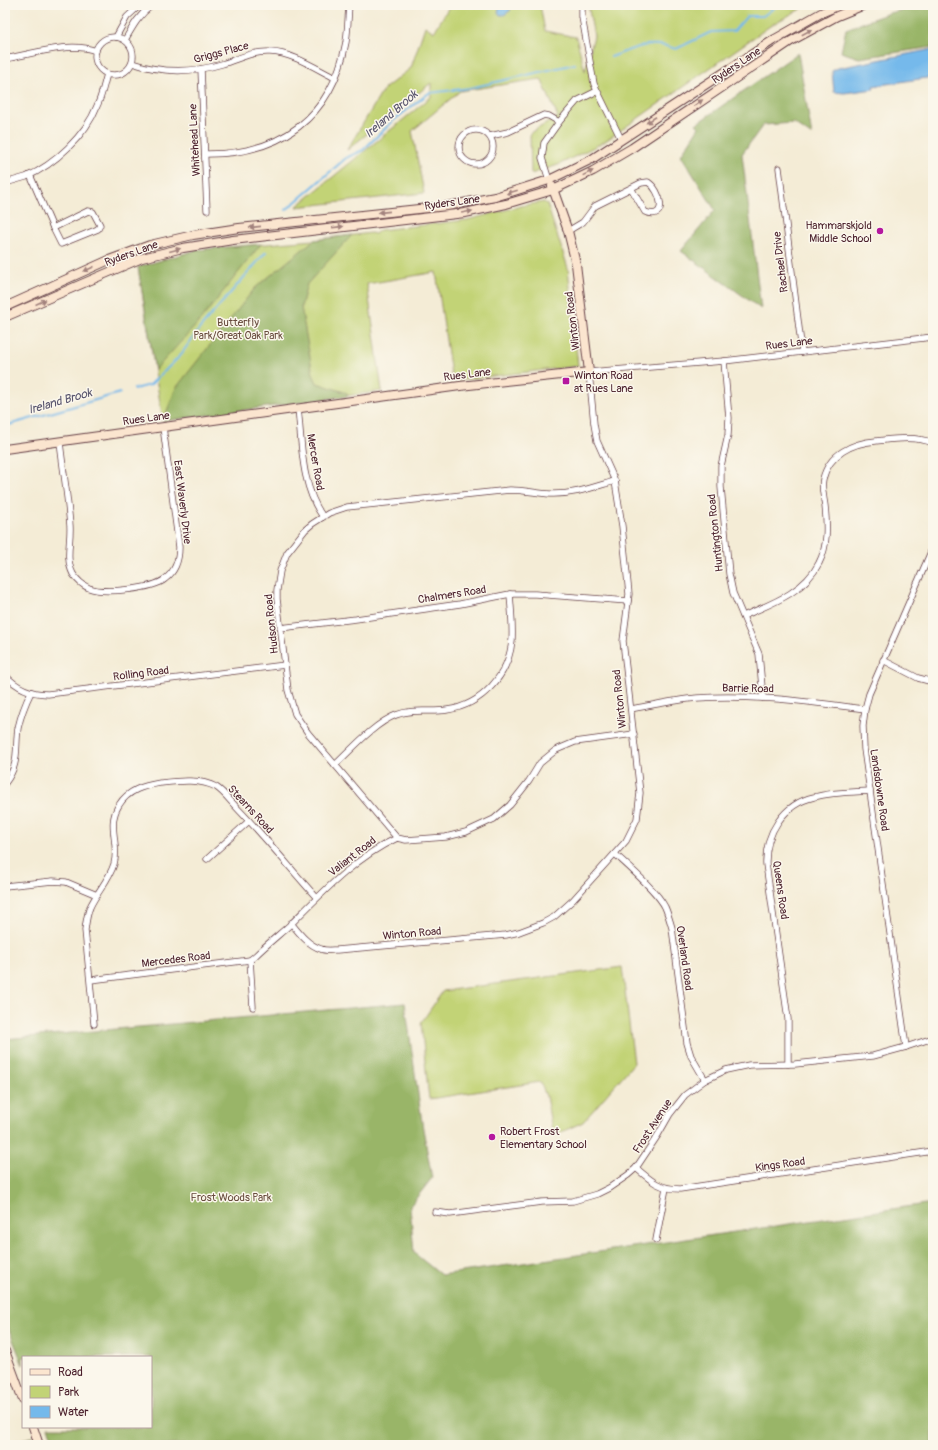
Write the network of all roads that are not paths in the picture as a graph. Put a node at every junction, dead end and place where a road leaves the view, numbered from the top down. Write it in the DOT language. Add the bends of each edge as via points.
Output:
graph roads {
  1 [pos="140,5"];
  2 [pos="152,5"];
  3 [pos="349,5"];
  4 [pos="582,5"];
  5 [pos="840,5"];
  6 [pos="864,5"];
  7 [pos="116,37"];
  8 [pos="125,40"];
  9 [pos="96,51"];
  10 [pos="5,59"];
  11 [pos="132,63"];
  12 [pos="201,69"];
  13 [pos="108,74"];
  14 [pos="335,78"];
  15 [pos="597,91"];
  16 [pos="559,122"];
  17 [pos="490,136"];
  18 [pos="621,139"];
  19 [pos="205,154"];
  20 [pos="779,168"];
  21 [pos="30,175"];
  22 [pos="549,180"];
  23 [pos="5,183"];
  24 [pos="631,188"];
  25 [pos="553,190"];
  26 [pos="208,210"];
  27 [pos="54,228"];
  28 [pos="568,231"];
  29 [pos="5,307"];
  30 [pos="5,317"];
  31 [pos="933,337"];
  32 [pos="802,352"];
  33 [pos="724,361"];
  34 [pos="589,372"];
  35 [pos="298,408"];
  36 [pos="164,427"];
  37 [pos="60,442"];
  38 [pos="933,443"];
  39 [pos="5,449"];
  40 [pos="615,481"];
  41 [pos="323,516"];
  42 [pos="933,547"];
  43 [pos="510,594"];
  44 [pos="628,601"];
  45 [pos="743,616"];
  46 [pos="280,628"];
  47 [pos="883,660"];
  48 [pos="285,665"];
  49 [pos="5,675"];
  50 [pos="933,682"];
  51 [pos="30,692"];
  52 [pos="763,698"];
  53 [pos="631,709"];
  54 [pos="865,709"];
  55 [pos="634,734"];
  56 [pos="335,765"];
  57 [pos="5,782"];
  58 [pos="870,791"];
  59 [pos="249,821"];
  60 [pos="397,838"];
  61 [pos="615,854"];
  62 [pos="208,859"];
  63 [pos="5,886"];
  64 [pos="97,895"];
  65 [pos="316,897"];
  66 [pos="291,923"];
  67 [pos="250,960"];
  68 [pos="91,980"];
  69 [pos="253,1007"];
  70 [pos="94,1024"];
  71 [pos="933,1038"];
  72 [pos="906,1047"];
  73 [pos="788,1064"];
  74 [pos="705,1080"];
  75 [pos="933,1151"];
  76 [pos="636,1168"];
  77 [pos="666,1188"];
  78 [pos="435,1212"];
  79 [pos="656,1240"];
  80 [pos="5,1351"];
  81 [pos="22,1397"];
  82 [pos="33,1428"];
  83 [pos="40,1445"];
  1 -- 7 [label="street" via="127,17"];
  2 -- 8 [label="street" via="136,21"];
  3 -- 14 [label="street" via="346,42"];
  4 -- 15 [label="street" via="587,50"];
  5 -- 18 [label="main road, Ryders Lane, one-way" via="776,39"];
  25 -- 6 [label="main road, Ryders Lane, one-way" via="593,171 632,148 791,41 837,16"];
  7 -- 8 [label="street"];
  7 -- 9 [label="street" via="106,39"];
  8 -- 11 [label="street" via="132,51"];
  9 -- 10 [label="street" via="84,47 66,47"];
  9 -- 13 [label="street" via="99,67"];
  11 -- 12 [label="street, Griggs Place" via="172,71"];
  11 -- 13 [label="street" via="124,72"];
  12 -- 14 [label="street, Griggs Place" via="249,54 270,52 291,57"];
  12 -- 19 [label="street, Whitehead Lane"];
  13 -- 21 [label="street" via="97,107 80,134 59,156"];
  14 -- 19 [label="street" via="315,112 280,139 238,153"];
  15 -- 16 [label="street" via="577,102"];
  15 -- 18 [label="street"];
  16 -- 17 [label="street" via="544,115 508,132"];
  16 -- 22 [label="street" via="542,150"];
  17 -- 17 [label="street" via="482,130 466,133 459,148 463,158 478,164 489,159 494,149"];
  18 -- 22 [label="main road, Ryders Lane" via="592,159"];
  19 -- 26 [label="street, Whitehead Lane"];
  20 -- 32 [label="street, Rachael Drive"];
  21 -- 23 [label="street"];
  21 -- 27 [label="street"];
  22 -- 25 [label="main road, Winton Road"];
  22 -- 29 [label="main road, Ryders Lane, one-way" via="495,197 447,206 239,228 150,245 109,260"];
  24 -- 24 [label="street" via="641,182 652,184 661,200 659,210 645,212"];
  24 -- 28 [label="street" via="595,206 583,222"];
  25 -- 28 [label="main road, Winton Road"];
  30 -- 25 [label="main road, Ryders Lane, one-way" via="142,258 183,248 465,213"];
  27 -- 27 [label="street" via="63,244 100,227 93,212 90,211"];
  28 -- 34 [label="main road, Winton Road" via="576,264"];
  31 -- 32 [label="street, Rues Lane"];
  32 -- 33 [label="street, Rues Lane"];
  33 -- 34 [label="street, Rues Lane"];
  33 -- 45 [label="street, Huntington Road" via="729,418 721,466 721,487 729,574 733,593"];
  34 -- 35 [label="main road, Rues Lane"];
  34 -- 40 [label="street, Winton Road" via="597,441"];
  35 -- 36 [label="main road, Rues Lane"];
  35 -- 41 [label="street, Mercer Road" via="308,486"];
  36 -- 37 [label="main road, Rues Lane"];
  36 -- 37 [label="street, East Waverly Drive" via="179,554 176,566 167,578 148,587 97,590 82,584 73,573 69,560 70,528"];
  37 -- 39 [label="main road, Rues Lane"];
  38 -- 45 [label="street" via="911,438 868,442 842,451 832,461 823,480 826,530 825,548 820,563 810,578 797,589"];
  40 -- 41 [label="street, Hudson Road" via="564,494 520,490 356,505"];
  40 -- 44 [label="street, Winton Road" via="628,579"];
  41 -- 46 [label="street, Hudson Road" via="298,537 283,562 277,590"];
  42 -- 47 [label="street, Landsdowne Road"];
  43 -- 44 [label="street, Chalmers Road"];
  43 -- 46 [label="street, Chalmers Road" via="452,605"];
  43 -- 56 [label="street" via="511,648 504,670 489,689 470,703 455,709 410,711 390,718 378,725"];
  44 -- 53 [label="street, Winton Road" via="623,641"];
  45 -- 52 [label="street, Huntington Road" via="759,654"];
  46 -- 48 [label="street, Hudson Road"];
  47 -- 50 [label="street" via="918,678"];
  47 -- 54 [label="street, Landsdowne Road"];
  48 -- 51 [label="street, Rolling Road" via="54,694"];
  48 -- 56 [label="street, Hudson Road" via="288,690 295,714"];
  49 -- 51 [label="street, Rolling Road" via="15,685"];
  51 -- 57 [label="street" via="19,724 15,764"];
  52 -- 53 [label="street, Barrie Road" via="696,698"];
  52 -- 54 [label="street, Barrie Road"];
  53 -- 55 [label="street, Winton Road"];
  54 -- 58 [label="street, Landsdowne Road" via="862,726"];
  55 -- 60 [label="street" via="575,742 556,750 540,763 510,805 494,819 466,832 446,837 406,840"];
  55 -- 61 [label="street, Winton Road" via="640,793 639,810 630,834"];
  56 -- 60 [label="street, Hudson Road"];
  58 -- 72 [label="street, Landsdowne Road"];
  58 -- 73 [label="street, Queens Road" via="828,794 800,802 780,820 772,831 768,844 766,864 788,1019"];
  59 -- 62 [label="street"];
  59 -- 64 [label="street, Stearns Road" via="218,788 208,784 183,781 138,788 124,798 115,814 114,864"];
  59 -- 65 [label="street, Stearns Road"];
  60 -- 65 [label="street, Valiant Road" via="373,850"];
  61 -- 66 [label="street, Winton Road" via="573,900 554,916 531,928 506,935 337,950 321,949 310,944"];
  61 -- 74 [label="street, Overland Road" via="658,897 669,916 687,1043 691,1056"];
  63 -- 64 [label="street" via="66,882"];
  64 -- 68 [label="street, Stearns Road" via="90,906 85,930"];
  65 -- 66 [label="street, Valiant Road"];
  66 -- 67 [label="street, Valiant Road"];
  67 -- 68 [label="street, Mercedes Road"];
  67 -- 69 [label="street"];
  68 -- 70 [label="street, Stearns Road"];
  71 -- 72 [label="street, Frost Avenue"];
  72 -- 73 [label="street, Frost Avenue" via="873,1056"];
  73 -- 74 [label="street, Frost Avenue" via="749,1065 726,1070"];
  74 -- 76 [label="street, Frost Avenue" via="677,1104"];
  75 -- 77 [label="street, Kings Road" via="680,1189"];
  76 -- 77 [label="street, Kings Road" via="657,1185"];
  76 -- 78 [label="street, Frost Avenue" via="609,1188 587,1198 450,1214"];
  77 -- 79 [label="street"];
  80 -- 81 [label="main road"];
  82 -- 83 [label="main road"];
}
